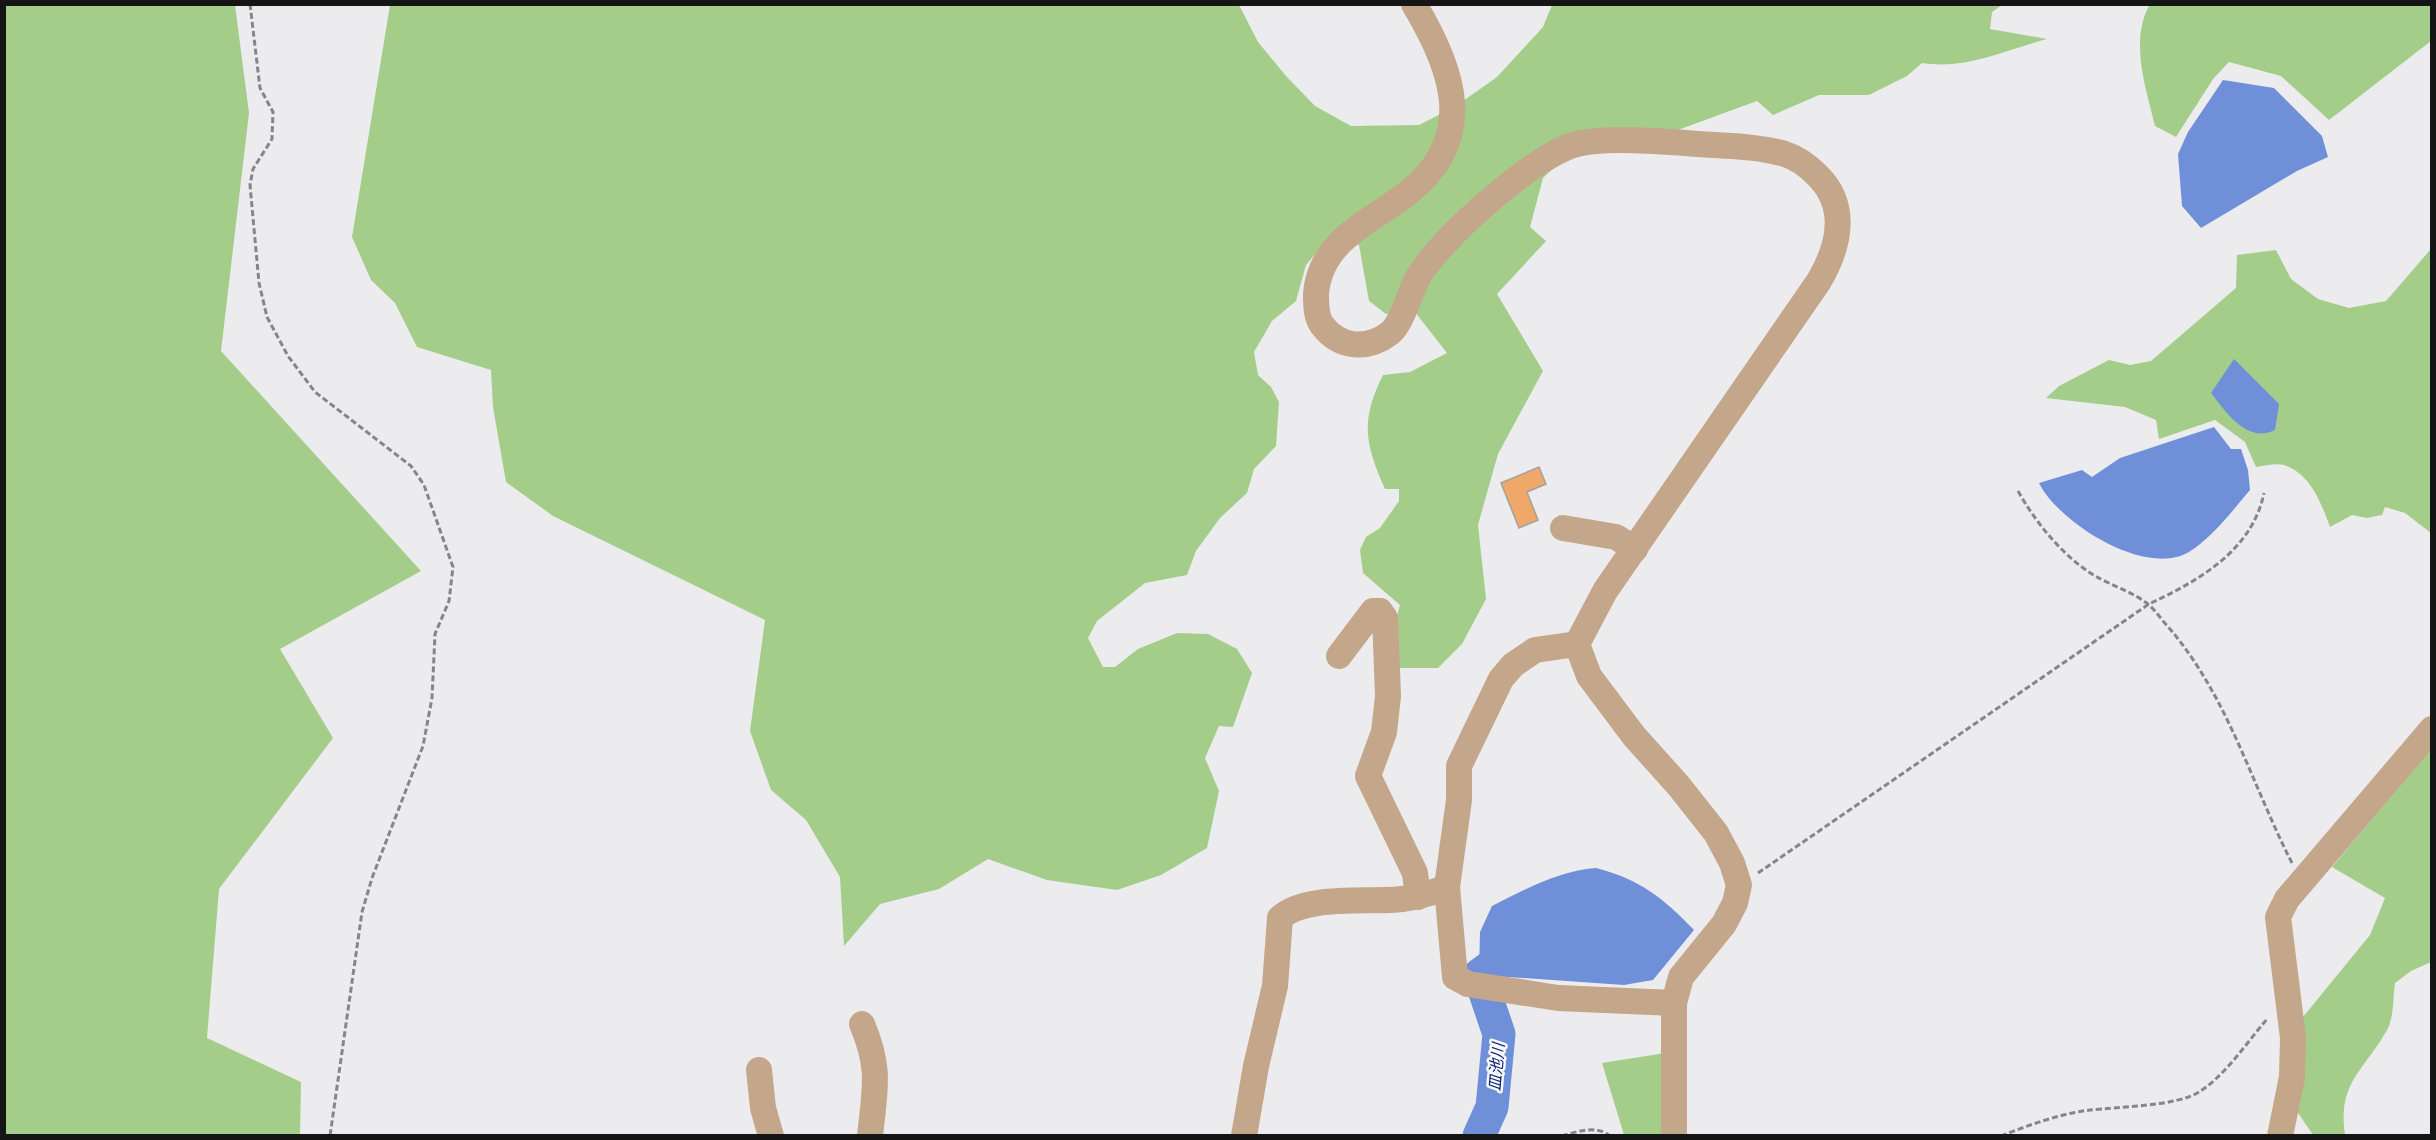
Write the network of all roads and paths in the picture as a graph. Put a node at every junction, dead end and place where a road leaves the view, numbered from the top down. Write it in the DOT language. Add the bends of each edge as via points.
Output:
graph roads {
  1 [pos="250,4"];
  2 [pos="1414,4"];
  3 [pos="2018,490"];
  4 [pos="2264,493"];
  5 [pos="1563,528"];
  6 [pos="1635,549"];
  7 [pos="2149,604"];
  8 [pos="1576,644"];
  9 [pos="1339,656"];
  10 [pos="2432,729"];
  11 [pos="2302,883"];
  12 [pos="1739,885"];
  13 [pos="1447,887"];
  14 [pos="1418,897"];
  15 [pos="1674,1003"];
  16 [pos="2289,1003"];
  17 [pos="862,1023"];
  18 [pos="759,1070"];
  19 [pos="330,1136"];
  20 [pos="771,1136"];
  21 [pos="870,1136"];
  22 [pos="1244,1136"];
  23 [pos="1562,1136"];
  24 [pos="1610,1136"];
  25 [pos="1674,1136"];
  26 [pos="2001,1136"];
  27 [pos="2280,1136"];
  1 -- 19 [label="path" via="260,88 273,112 272,140 253,169 250,185 267,317 288,356 315,392 411,466 423,485 453,567 449,601 435,634 432,698 423,746 362,912"];
  2 -- 6 [label="street" via="1437,42 1445,66 1452,92 1451,129 1443,154 1431,172 1331,250 1317,286 1316,306 1321,324 1350,345 1371,345 1393,332 1420,274 1445,244 1542,161 1572,145 1663,142 1777,152 1789,155 1814,172 1838,211 1836,243 1819,281"];
  3 -- 7 [label="path" via="2035,520 2074,559 2094,575"];
  4 -- 7 [label="path" via="2251,530 2230,553 2183,590"];
  5 -- 6 [label="street" via="1616,537"];
  6 -- 8 [label="street" via="1605,591"];
  7 -- 11 [label="path" via="2204,674 2238,738 2269,818"];
  7 -- 12 [label="path"];
  8 -- 12 [label="street" via="1589,676 1716,832"];
  8 -- 13 [label="street" via="1535,651 1513,665 1501,679 1459,766 1459,800"];
  9 -- 14 [label="street" via="1373,611 1380,611 1385,618 1388,696 1384,732 1368,776 1415,873"];
  10 -- 11 [label="street"];
  11 -- 16 [label="street" via="2287,899 2278,917"];
  12 -- 15 [label="street" via="1724,924 1681,977"];
  13 -- 14 [label="street"];
  13 -- 15 [label="street" via="1455,977 1558,998"];
  14 -- 22 [label="street" via="1331,901 1286,912 1280,918 1275,986"];
  15 -- 25 [label="street"];
  16 -- 26 [label="path" via="2270,1014 2197,1094 2161,1103 2087,1111 2033,1123"];
  16 -- 27 [label="street" via="2292,1077"];
  17 -- 21 [label="street" via="874,1052 877,1076"];
  18 -- 20 [label="street"];
  23 -- 24 [label="path" via="1592,1130 1603,1130"];
}
